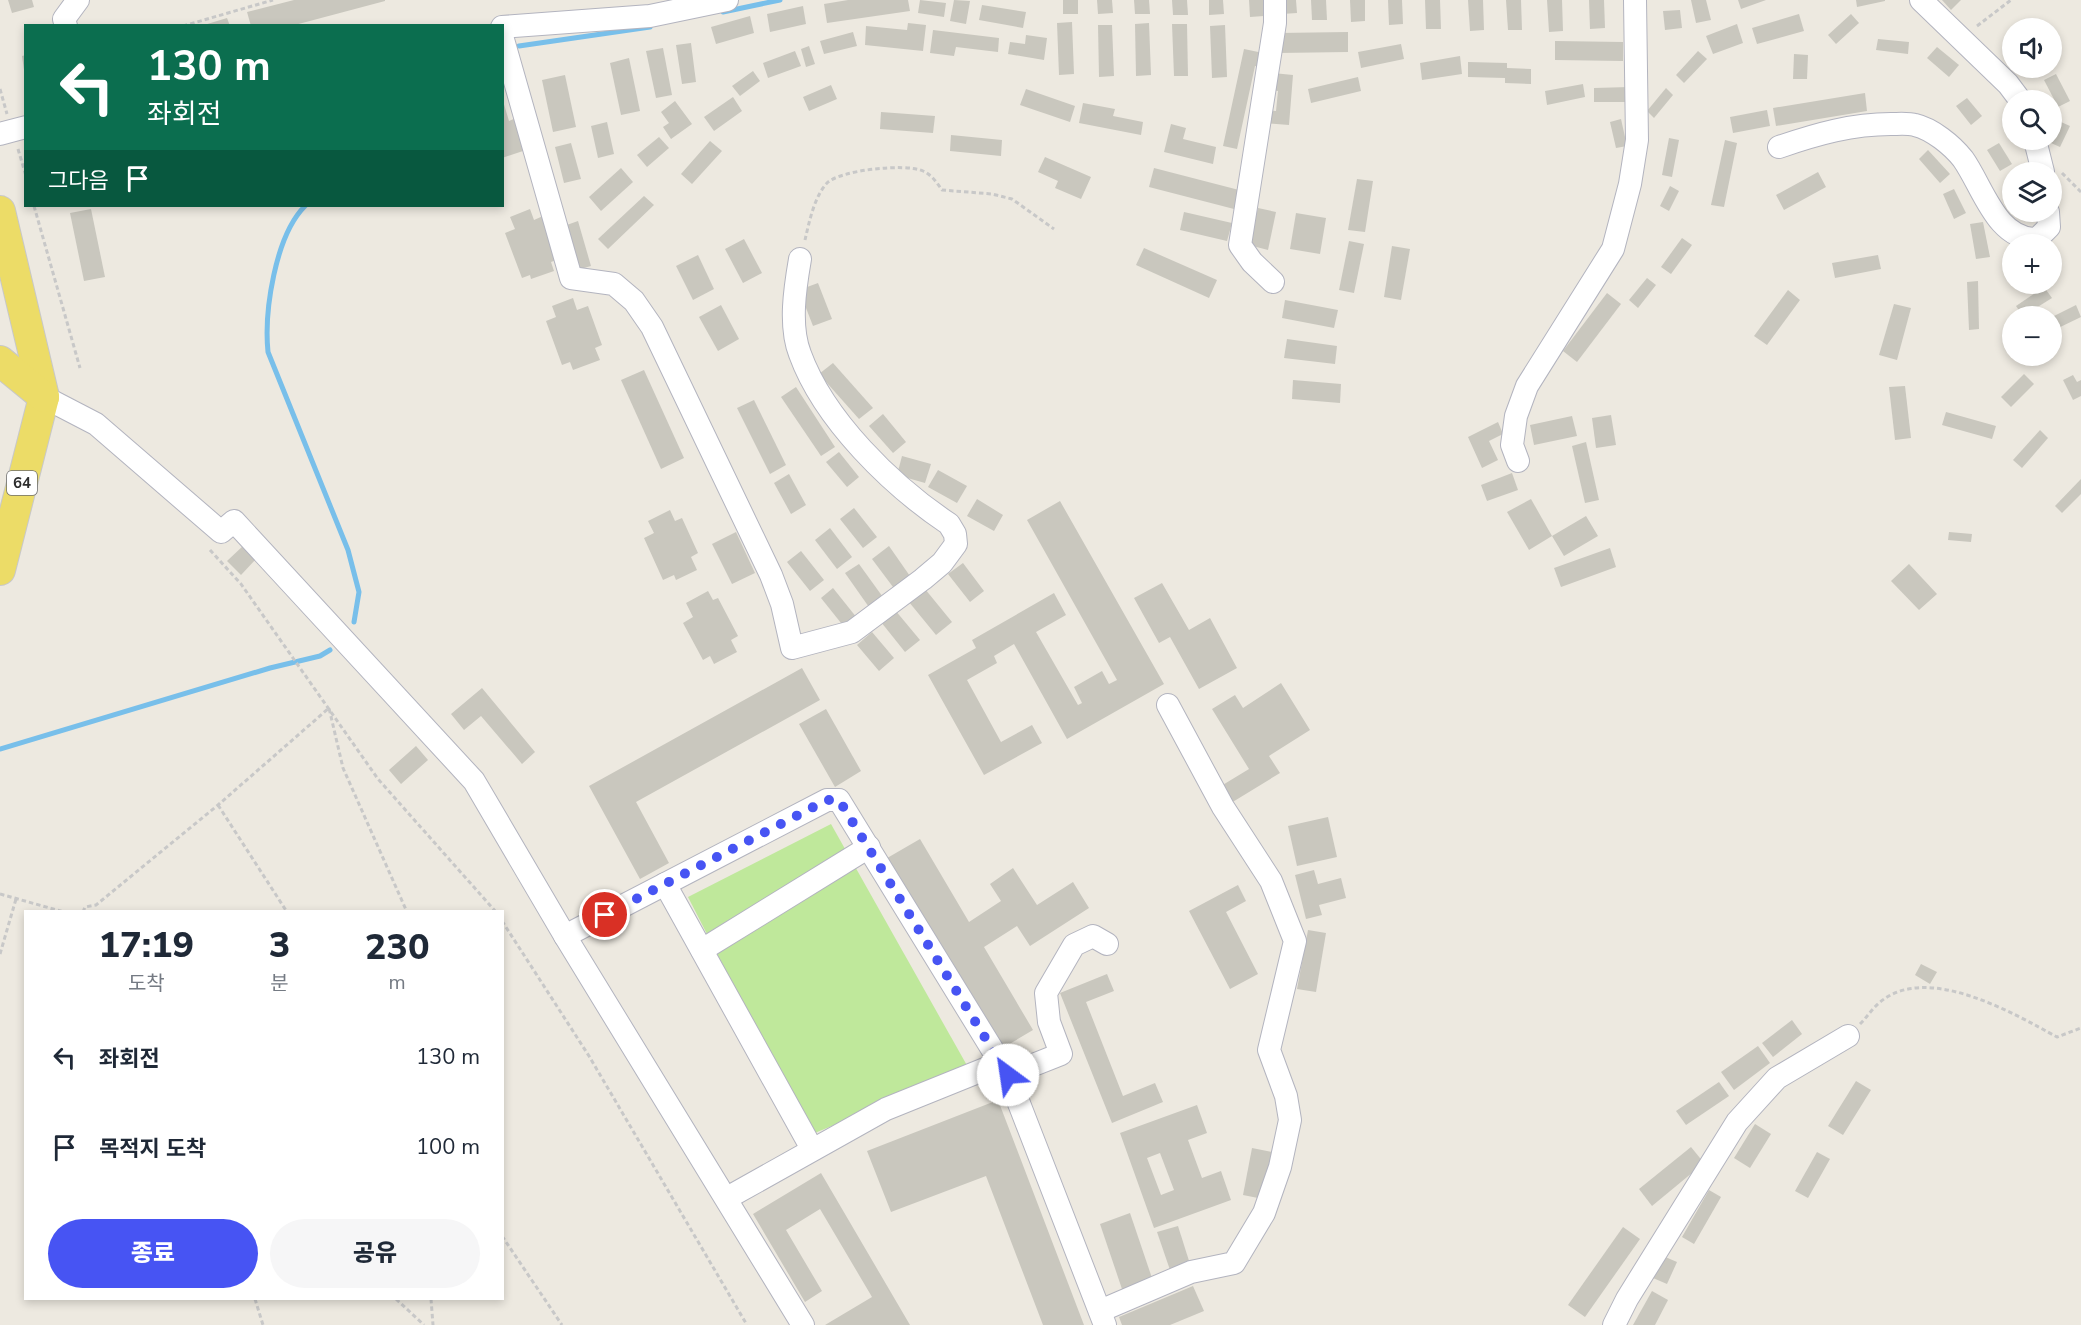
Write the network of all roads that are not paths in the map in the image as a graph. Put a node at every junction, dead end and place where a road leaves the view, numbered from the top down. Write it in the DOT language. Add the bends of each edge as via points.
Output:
graph roads {
  1 [pos="78,0"];
  2 [pos="727,0"];
  3 [pos="1275,0"];
  4 [pos="1635,0"];
  5 [pos="1921,0"];
  6 [pos="65,24"];
  7 [pos="504,27"];
  8 [pos="504,43"];
  9 [pos="2012,90"];
  10 [pos="24,128"];
  11 [pos="0,134"];
  12 [pos="1779,147"];
  13 [pos="0,211"];
  14 [pos="2002,220"];
  15 [pos="2004,222"];
  16 [pos="2049,222"];
  17 [pos="800,259"];
  18 [pos="1273,282"];
  19 [pos="0,361"];
  20 [pos="44,397"];
  21 [pos="1518,462"];
  22 [pos="0,570"];
  23 [pos="1168,705"];
  24 [pos="869,847"];
  25 [pos="666,884"];
  26 [pos="565,936"];
  27 [pos="1107,944"];
  28 [pos="702,950"];
  29 [pos="1848,1036"];
  30 [pos="1004,1069"];
  31 [pos="812,1149"];
  32 [pos="727,1198"];
  33 [pos="1103,1318"];
  34 [pos="803,1325"];
  35 [pos="1614,1325"];
  1 -- 6 [label="street" via="64,19"];
  2 -- 7 [label="street" via="650,16"];
  3 -- 18 [label="street" via="1275,23 1240,245"];
  4 -- 21 [label="street" via="1637,140 1630,184 1613,249 1527,386 1516,416 1512,445"];
  5 -- 9 [label="street"];
  8 -- 17 [label="street" via="571,278 614,284 634,301 652,327 771,575 792,648 852,632 942,563 956,544 949,524 894,481 835,415 815,384 800,354 795,328 795,284"];
  10 -- 11 [label="street"];
  12 -- 14 [label="street" via="1863,124 1914,124 1947,143 1963,159"];
  13 -- 20 [label="main road"];
  15 -- 16 [label="street" via="2025,239 2037,239"];
  19 -- 20 [label="main road"];
  20 -- 22 [label="main road, 64"];
  20 -- 26 [label="street" via="96,423 221,532 234,521 474,781"];
  23 -- 33 [label="street" via="1223,807 1270,881 1295,941 1269,1050 1287,1096 1290,1120 1280,1167 1264,1213 1234,1263 1191,1272"];
  24 -- 25 [label="street" via="839,800 827,800"];
  24 -- 28 [label="street"];
  24 -- 30 [label="street"];
  25 -- 26 [label="street"];
  25 -- 28 [label="street"];
  26 -- 32 [label="street"];
  27 -- 30 [label="street" via="1093,936 1074,945 1046,993 1049,1022 1061,1054"];
  28 -- 31 [label="street"];
  29 -- 35 [label="street" via="1777,1078 1737,1122"];
  30 -- 31 [label="street" via="886,1109"];
  30 -- 33 [label="street"];
  31 -- 32 [label="street"];
  32 -- 34 [label="street"];
}
